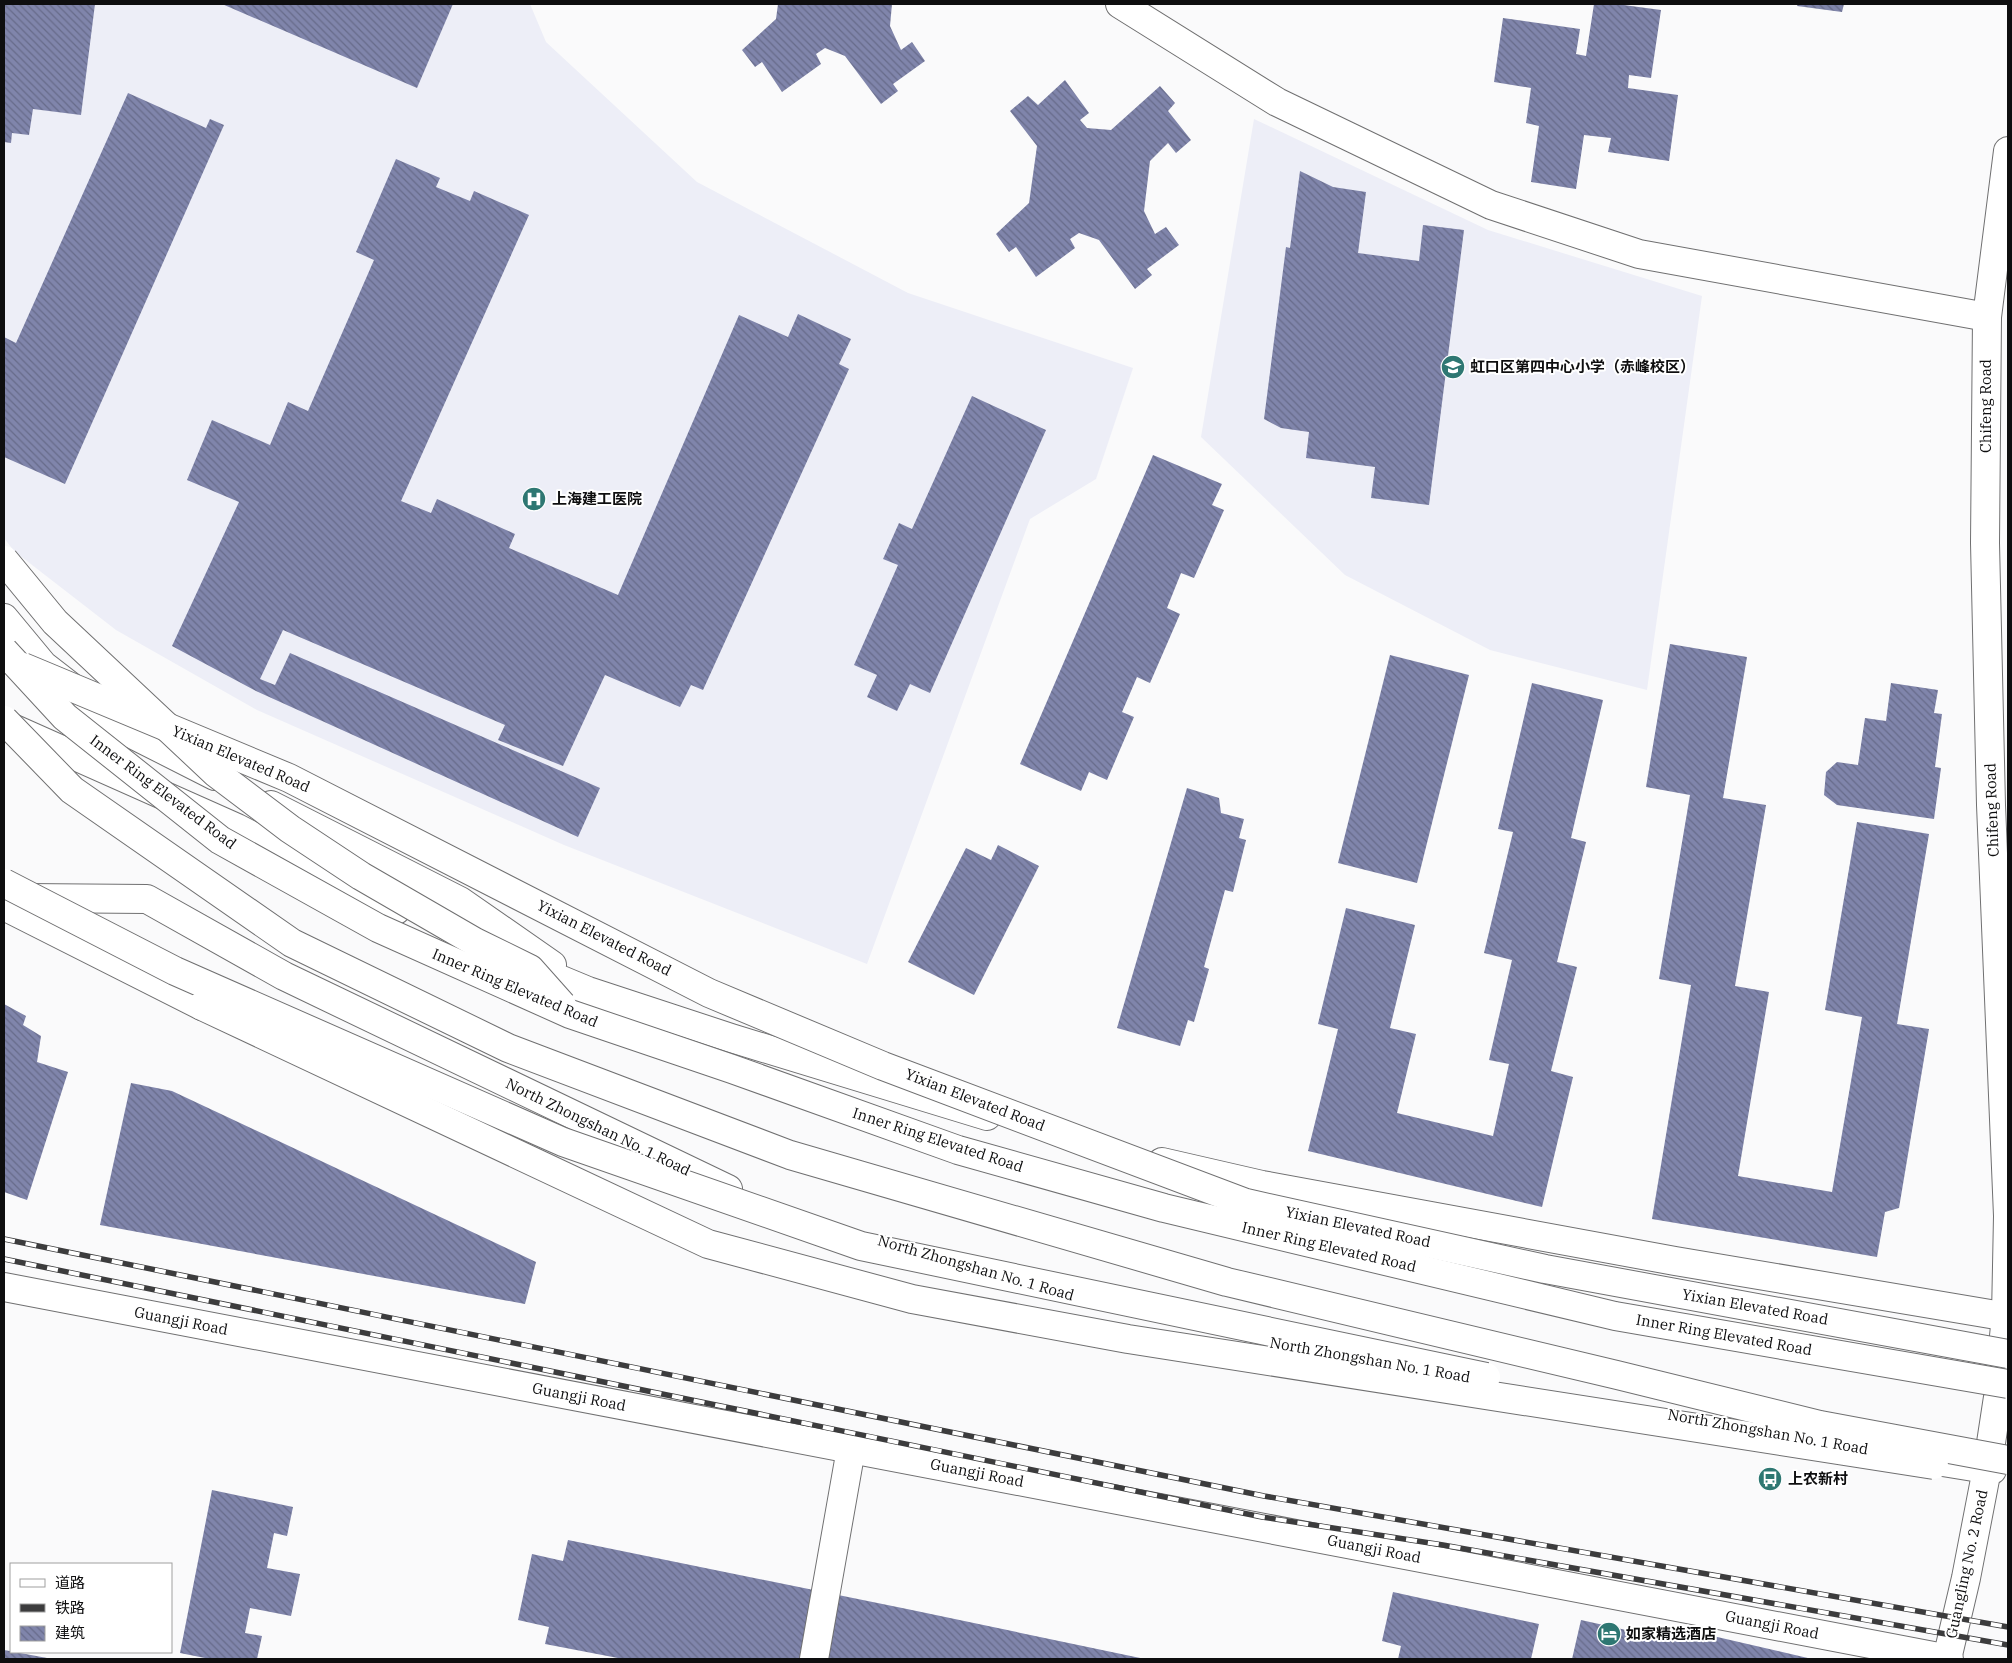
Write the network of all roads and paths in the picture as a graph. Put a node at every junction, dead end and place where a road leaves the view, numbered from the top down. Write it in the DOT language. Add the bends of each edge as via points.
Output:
graph roads {
  1 [pos="1120,4"];
  2 [pos="2008,152"];
  3 [pos="1987,317"];
  4 [pos="4,560"];
  5 [pos="4,618"];
  6 [pos="4,651"];
  7 [pos="4,659"];
  8 [pos="4,720"];
  9 [pos="4,725"];
  10 [pos="4,883"];
  11 [pos="4,898"];
  12 [pos="4,906"];
  13 [pos="588,991"];
  14 [pos="570,1014"];
  15 [pos="4,1287"];
  16 [pos="2007,1317"];
  17 [pos="2008,1354"];
  18 [pos="2008,1384"];
  19 [pos="1820,1425"];
  20 [pos="851,1449"];
  21 [pos="2003,1469"];
  22 [pos="814,1659"];
  23 [pos="1948,1659"];
  1 -- 3 [label="main road" via="1277,102 1491,206 1639,254"];
  2 -- 3 [label="main road, Chifeng Road"];
  3 -- 16 [label="main road, Chifeng Road" via="1986,553 1991,805 2008,1216"];
  4 -- 14 [label="main road, bridge" via="55,622 216,773 290,829 361,876 475,942 530,969"];
  5 -- 13 [label="main road" via="43,665 132,734 460,901"];
  6 -- 14 [label="main road, Inner Ring Elevated Road, bridge" via="65,717 220,840 378,928"];
  7 -- 17 [label="main road, Yixian Elevated Road, bridge" via="289,778 709,993 883,1066 1246,1203 1545,1269"];
  8 -- 19 [label="main road, bridge" via="72,790 292,942 508,1048 790,1155 1227,1282"];
  9 -- 13 [label="main road" via="237,828 411,918"];
  10 -- 19 [label="main road, bridge" via="175,971 563,1142 861,1246 1631,1407 1715,1421"];
  11 -- 21 [label="main road, North Zhongshan No. 1 Road" via="147,899 284,976 763,1206 1161,1322 1773,1434"];
  12 -- 21 [label="main road, bridge" via="202,1006 708,1244 912,1299 1128,1339 1956,1468"];
  13 -- 16 [label="main road" via="936,1102 1113,1152 1262,1185 1675,1261"];
  14 -- 18 [label="main road, Inner Ring Elevated Road, bridge" via="958,1150 1164,1208 1615,1316"];
  15 -- 20 [label="main road, Guangji Road"];
  16 -- 21 [label="main road, Chifeng Road" via="1998,1397"];
  19 -- 21 [label="main road, bridge"];
  20 -- 22 [label="main road"];
  20 -- 23 [label="main road, Guangji Road"];
  21 -- 23 [label="main road, Guangling No. 2 Road" via="1966,1578"];
}
